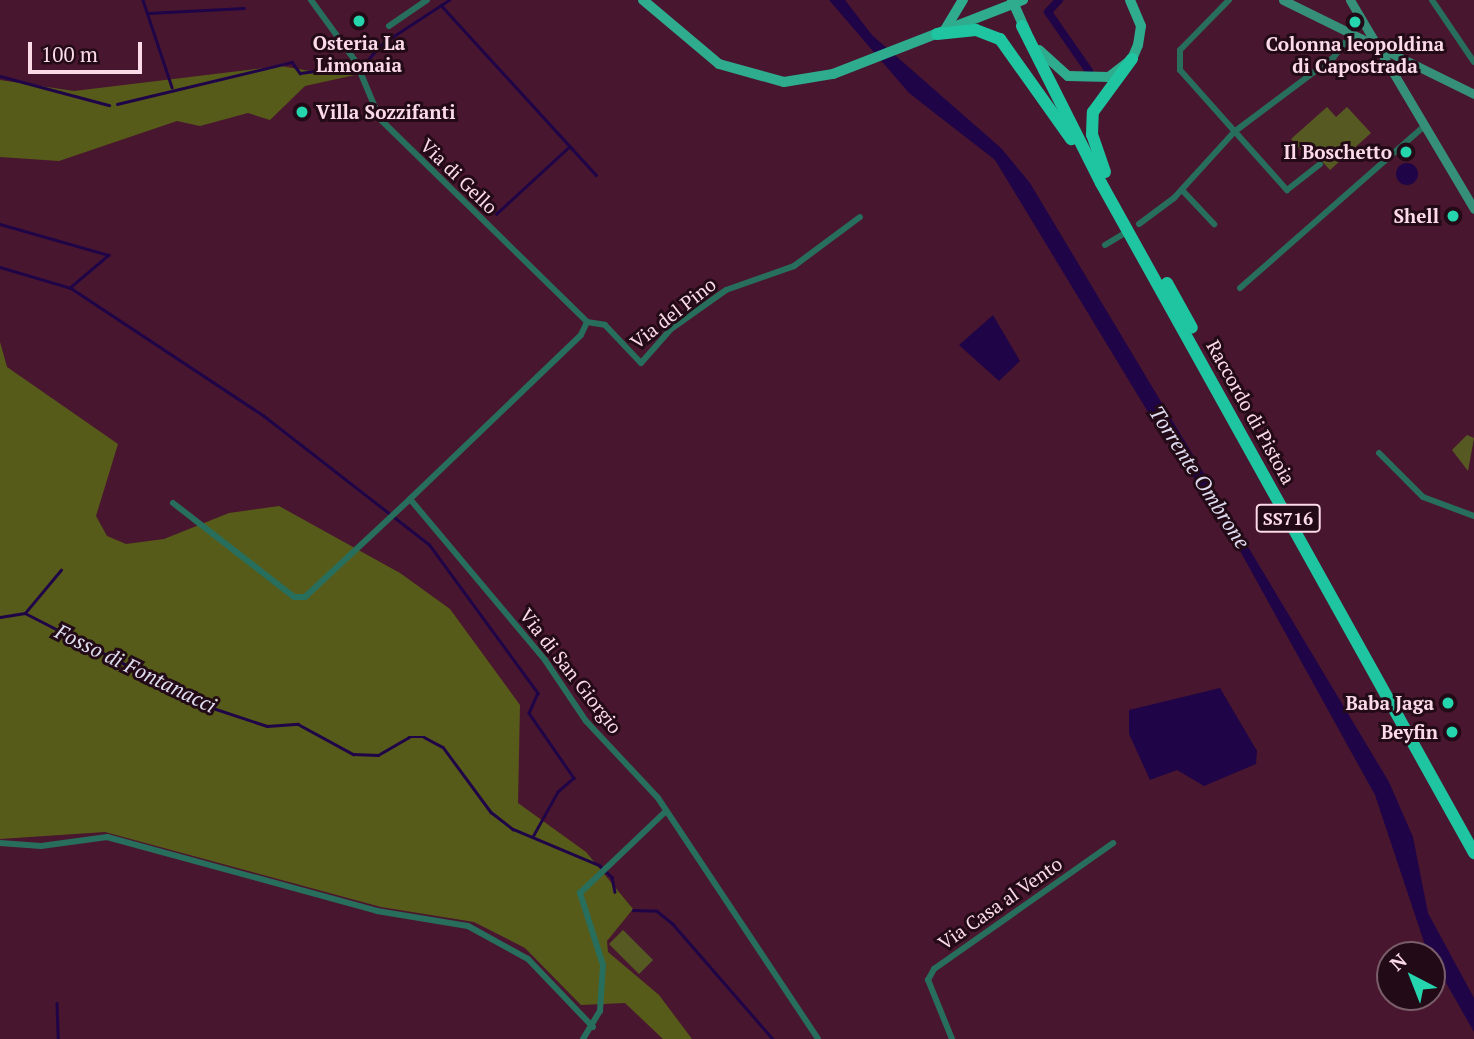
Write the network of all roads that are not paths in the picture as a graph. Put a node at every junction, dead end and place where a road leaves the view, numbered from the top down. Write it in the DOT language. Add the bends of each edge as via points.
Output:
graph roads {
  1 [pos="311,0"];
  2 [pos="426,0"];
  3 [pos="643,0"];
  4 [pos="963,0"];
  5 [pos="1012,0"];
  6 [pos="1023,0"];
  7 [pos="1130,0"];
  8 [pos="1229,0"];
  9 [pos="1283,0"];
  10 [pos="1350,0"];
  11 [pos="1432,0"];
  12 [pos="1366,21"];
  13 [pos="389,26"];
  14 [pos="1022,26"];
  15 [pos="937,34"];
  16 [pos="1352,34"];
  17 [pos="1382,49"];
  18 [pos="1132,60"];
  19 [pos="1406,61"];
  20 [pos="1474,62"];
  21 [pos="1395,74"];
  22 [pos="1474,94"];
  23 [pos="1422,128"];
  24 [pos="1234,132"];
  25 [pos="1320,164"];
  26 [pos="1103,178"];
  27 [pos="1182,190"];
  28 [pos="1474,209"];
  29 [pos="860,217"];
  30 [pos="1139,224"];
  31 [pos="1214,224"];
  32 [pos="1125,233"];
  33 [pos="1105,245"];
  34 [pos="1240,288"];
  35 [pos="587,322"];
  36 [pos="1379,453"];
  37 [pos="410,499"];
  38 [pos="173,503"];
  39 [pos="1474,516"];
  40 [pos="666,810"];
  41 [pos="1474,836"];
  42 [pos="0,842"];
  43 [pos="1113,843"];
  44 [pos="1474,853"];
  45 [pos="593,1027"];
  46 [pos="583,1039"];
  47 [pos="818,1039"];
  48 [pos="952,1039"];
  1 -- 35 [label="street, Via di Gello" via="356,62 380,119"];
  2 -- 13 [label="street"];
  3 -- 15 [label="main road" via="702,53 744,74 792,81 846,70"];
  4 -- 15 [label="main road"];
  5 -- 14 [label="main road, Raccordo di Pistoia / SS716"];
  6 -- 15 [label="main road"];
  7 -- 18 [label="main road" via="1141,26"];
  8 -- 24 [label="street" via="1180,50 1177,62"];
  9 -- 16 [label="main road"];
  10 -- 12 [label="main road"];
  11 -- 20 [label="street"];
  12 -- 16 [label="main road"];
  12 -- 17 [label="main road"];
  14 -- 18 [label="main road" via="1052,66 1076,79 1103,79"];
  14 -- 26 [label="highway, Raccordo di Pistoia / SS716"];
  15 -- 26 [label="highway" via="976,30 1006,44"];
  16 -- 17 [label="main road"];
  16 -- 24 [label="street" via="1334,58"];
  17 -- 19 [label="main road"];
  17 -- 21 [label="main road"];
  18 -- 26 [label="highway" via="1093,112 1092,135"];
  19 -- 21 [label="main road"];
  19 -- 22 [label="main road"];
  21 -- 23 [label="main road"];
  23 -- 28 [label="main road"];
  23 -- 34 [label="street"];
  24 -- 25 [label="street" via="1287,190"];
  24 -- 27 [label="street"];
  26 -- 41 [label="highway, Raccordo di Pistoia / SS716"];
  26 -- 44 [label="highway, Raccordo di Pistoia / SS716"];
  27 -- 30 [label="street"];
  27 -- 31 [label="street"];
  29 -- 35 [label="street, Via del Pino" via="794,267 726,290 671,329 641,363 607,327"];
  32 -- 33 [label="street"];
  35 -- 37 [label="street" via="580,335"];
  36 -- 39 [label="street" via="1423,497"];
  37 -- 38 [label="street" via="305,597 293,597"];
  37 -- 40 [label="street, Via di San Giorgio" via="545,660 586,721"];
  40 -- 45 [label="street" via="580,893 603,965"];
  40 -- 47 [label="street, Via di San Giorgio"];
  42 -- 45 [label="street" via="41,846 107,837 377,911 468,926 528,959"];
  43 -- 48 [label="street, Via Casa al Vento" via="934,969 928,980"];
  45 -- 46 [label="street"];
}
